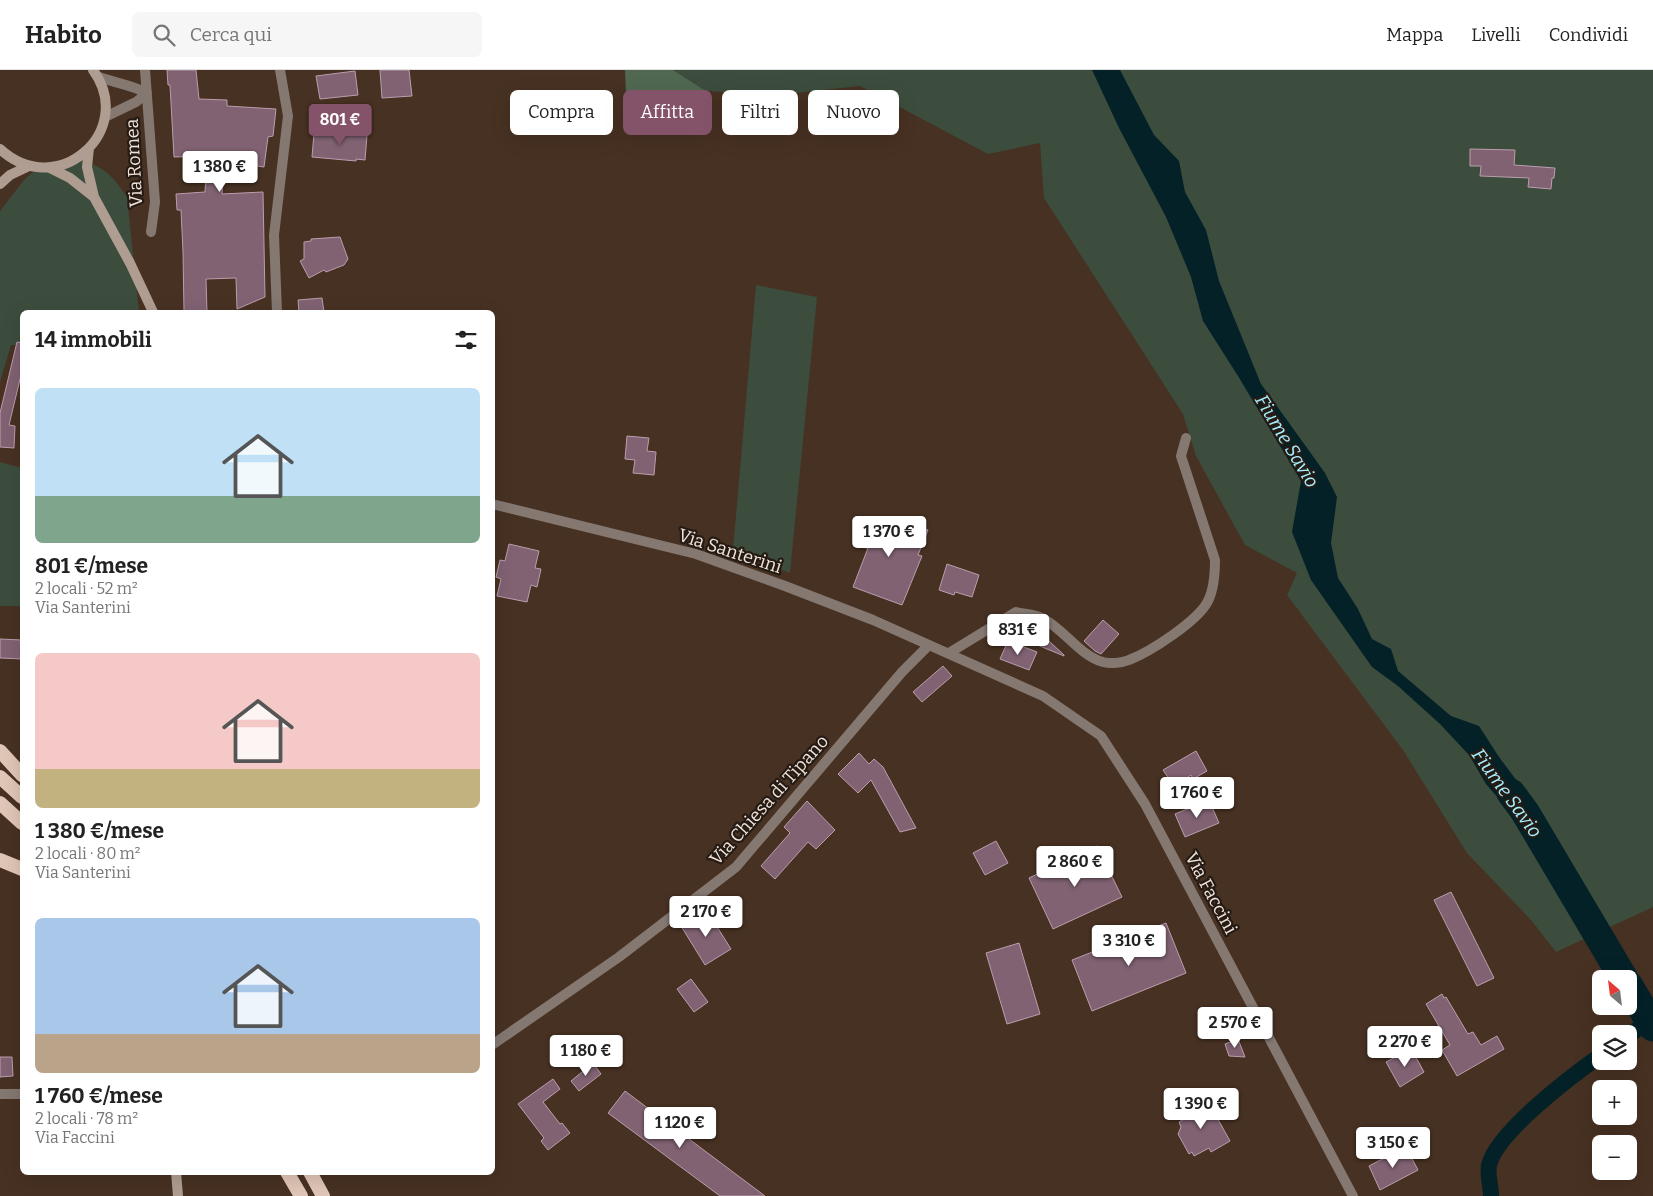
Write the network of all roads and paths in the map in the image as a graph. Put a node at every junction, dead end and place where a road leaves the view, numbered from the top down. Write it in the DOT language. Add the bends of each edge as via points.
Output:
graph roads {
  1 [pos="145,70"];
  2 [pos="280,70"];
  3 [pos="96,74"];
  4 [pos="147,93"];
  5 [pos="105,117"];
  6 [pos="0,148"];
  7 [pos="89,148"];
  8 [pos="29,166"];
  9 [pos="50,168"];
  10 [pos="0,184"];
  11 [pos="94,197"];
  12 [pos="151,232"];
  13 [pos="152,310"];
  14 [pos="277,310"];
  15 [pos="1186,438"];
  16 [pos="495,505"];
  17 [pos="929,645"];
  18 [pos="949,653"];
  19 [pos="0,751"];
  20 [pos="20,773"];
  21 [pos="0,777"];
  22 [pos="20,795"];
  23 [pos="0,803"];
  24 [pos="20,821"];
  25 [pos="0,860"];
  26 [pos="20,868"];
  27 [pos="495,1043"];
  28 [pos="0,1094"];
  29 [pos="20,1094"];
  30 [pos="176,1175"];
  31 [pos="289,1175"];
  32 [pos="312,1175"];
  33 [pos="178,1196"];
  34 [pos="301,1196"];
  35 [pos="323,1196"];
  36 [pos="1353,1196"];
  1 -- 4 [label="street, Via Romea"];
  2 -- 14 [label="street" via="288,116 274,235"];
  3 -- 4 [label="street, Via Romea"];
  3 -- 5 [label="main road, Via Romea" via="105,97"];
  4 -- 5 [label="street, Via Romea"];
  4 -- 12 [label="street, Via Romea" via="155,202"];
  5 -- 7 [label="main road, Via Romea"];
  6 -- 8 [label="main road, Via Romea" via="11,158"];
  7 -- 9 [label="main road, Via Romea" via="71,161"];
  7 -- 11 [label="main road, Via Romea" via="87,167"];
  8 -- 9 [label="main road, Via Romea"];
  8 -- 10 [label="main road"];
  9 -- 11 [label="main road, Via Romea" via="70,178"];
  11 -- 13 [label="main road, Via Romea"];
  15 -- 18 [label="street" via="1181,456 1215,560 1208,603 1193,619 1162,642 1121,662 1103,662 1086,654 1040,616 1016,612"];
  16 -- 17 [label="street, Via Santerini" via="696,554 873,620"];
  17 -- 18 [label="street, Via Santerini"];
  17 -- 27 [label="street, Via Chiesa di Tipano" via="902,672 736,867 619,957"];
  18 -- 36 [label="street, Via Faccini" via="1043,696 1101,736 1145,804"];
  19 -- 20 [label="highway"];
  21 -- 22 [label="highway"];
  23 -- 24 [label="highway"];
  25 -- 26 [label="highway"];
  28 -- 29 [label="street"];
  30 -- 33 [label="main road"];
  31 -- 34 [label="highway"];
  32 -- 35 [label="highway"];
}
